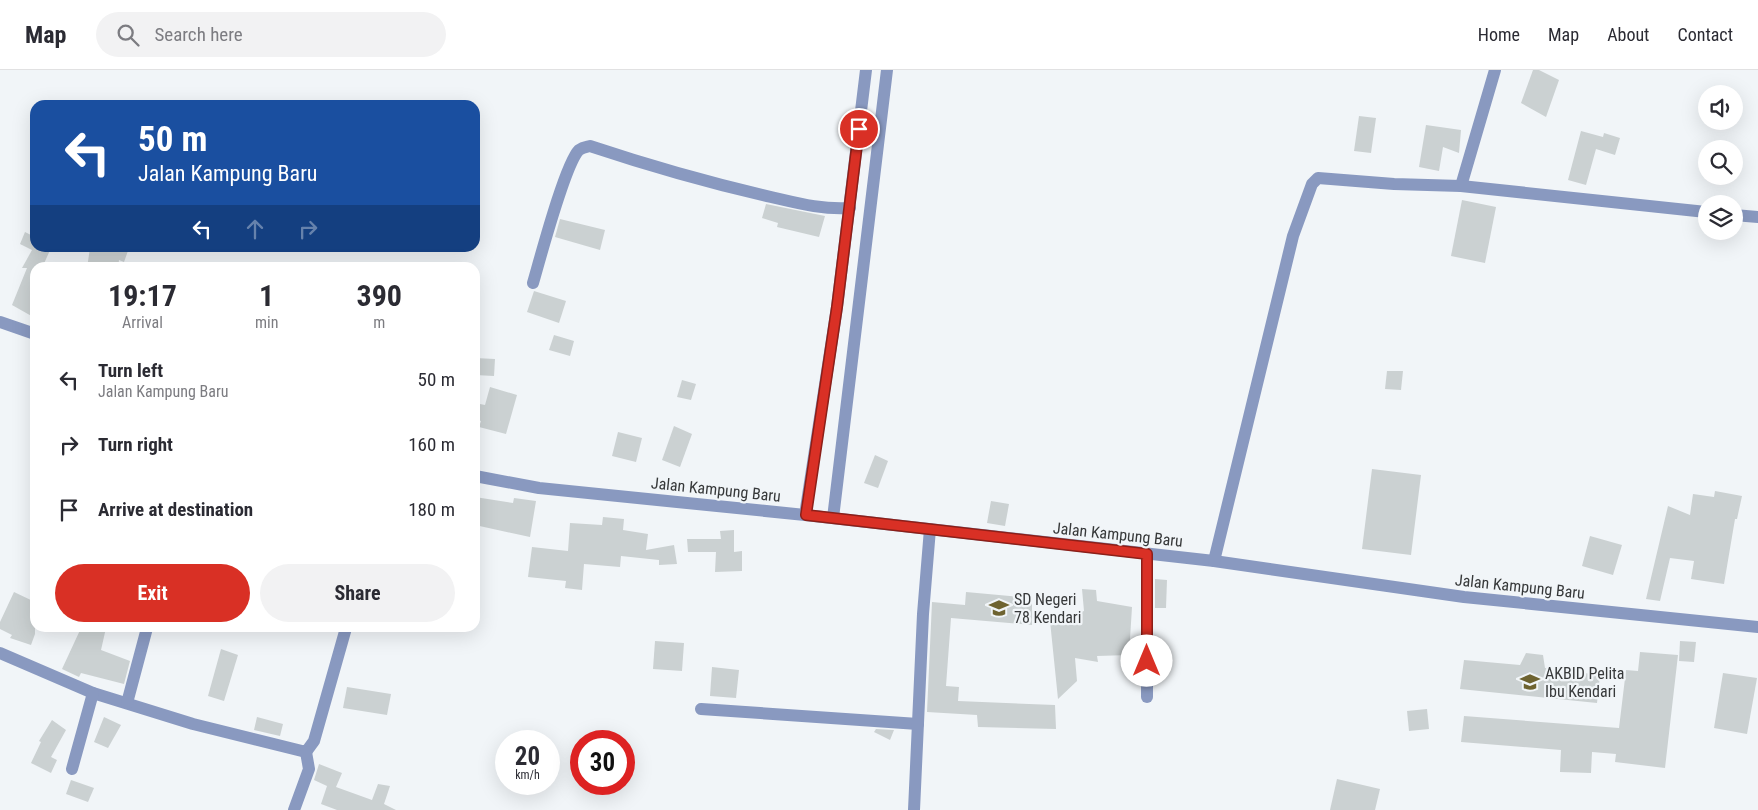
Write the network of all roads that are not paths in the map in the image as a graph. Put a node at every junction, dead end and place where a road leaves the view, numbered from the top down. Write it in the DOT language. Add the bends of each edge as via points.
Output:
graph roads {
  1 [pos="866,70"];
  2 [pos="887,70"];
  3 [pos="1495,70"];
  4 [pos="1461,186"];
  5 [pos="850,208"];
  6 [pos="1698,211"];
  7 [pos="1743,216"];
  8 [pos="1758,218"];
  9 [pos="534,283"];
  10 [pos="0,322"];
  11 [pos="30,332"];
  12 [pos="480,477"];
  13 [pos="806,515"];
  14 [pos="833,518"];
  15 [pos="930,529"];
  16 [pos="1147,554"];
  17 [pos="1214,561"];
  18 [pos="1758,627"];
  19 [pos="146,632"];
  20 [pos="345,632"];
  21 [pos="0,653"];
  22 [pos="94,693"];
  23 [pos="1147,697"];
  24 [pos="126,703"];
  25 [pos="701,709"];
  26 [pos="918,724"];
  27 [pos="306,752"];
  28 [pos="72,769"];
  29 [pos="294,810"];
  30 [pos="914,810"];
  1 -- 5 [label="street"];
  2 -- 14 [label="street"];
  3 -- 4 [label="street"];
  4 -- 6 [label="street"];
  4 -- 17 [label="street" via="1323,177 1312,184 1293,236"];
  5 -- 9 [label="street" via="825,209 748,192 590,146 584,147 578,151 572,164 546,235"];
  5 -- 13 [label="street"];
  7 -- 8 [label="street"];
  10 -- 11 [label="street"];
  12 -- 13 [label="street, Jalan Kampung Baru" via="539,488"];
  13 -- 14 [label="street, Jalan Kampung Baru"];
  14 -- 15 [label="street, Jalan Kampung Baru"];
  15 -- 16 [label="street, Jalan Kampung Baru"];
  15 -- 26 [label="street"];
  16 -- 17 [label="street, Jalan Kampung Baru"];
  16 -- 23 [label="street"];
  17 -- 18 [label="street, Jalan Kampung Baru" via="1464,597"];
  19 -- 24 [label="street"];
  20 -- 27 [label="street" via="314,740"];
  21 -- 22 [label="street"];
  22 -- 24 [label="street"];
  22 -- 28 [label="street"];
  24 -- 27 [label="street" via="193,724"];
  25 -- 26 [label="street"];
  26 -- 30 [label="street"];
  27 -- 29 [label="street" via="309,769"];
}
